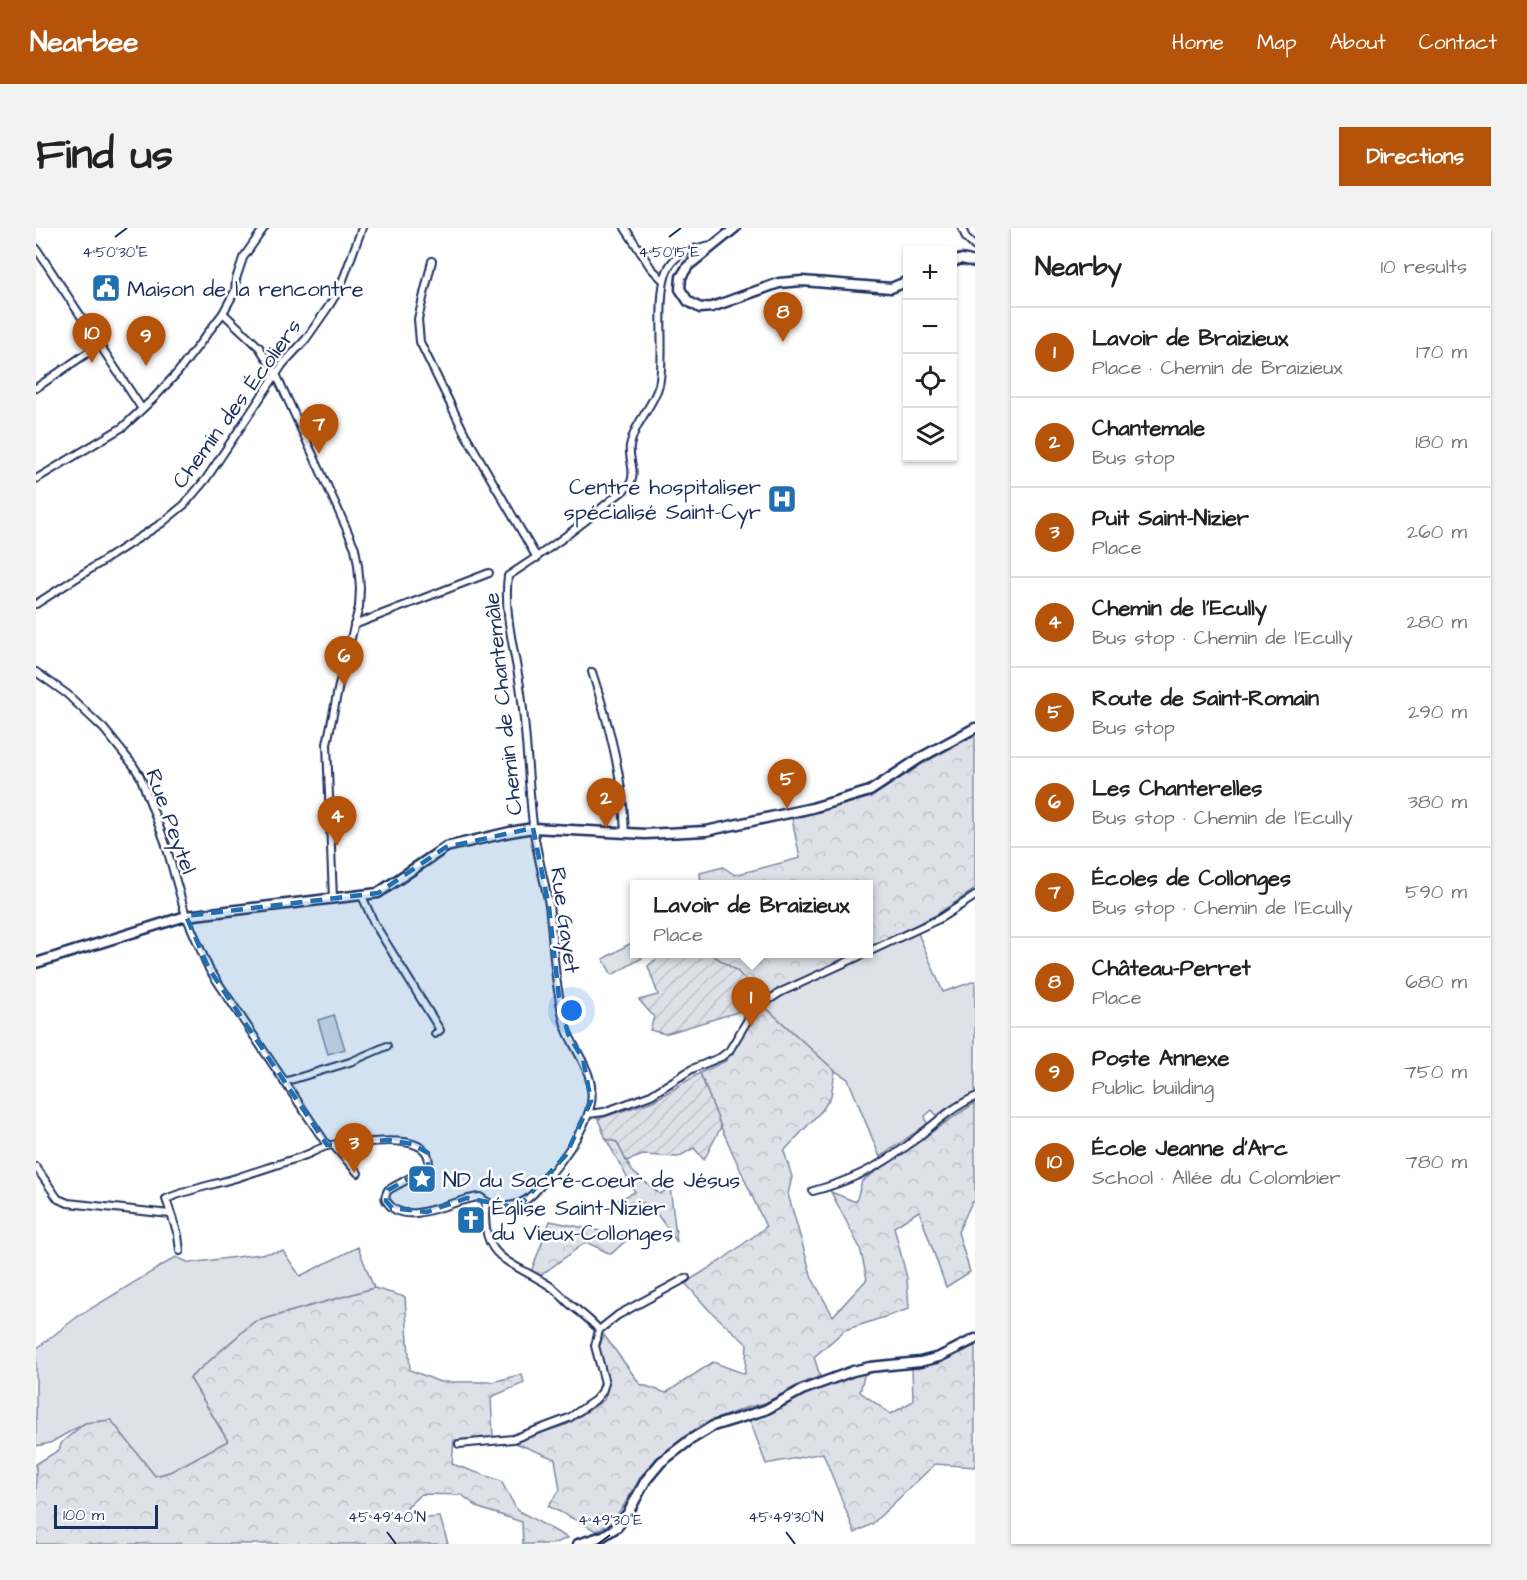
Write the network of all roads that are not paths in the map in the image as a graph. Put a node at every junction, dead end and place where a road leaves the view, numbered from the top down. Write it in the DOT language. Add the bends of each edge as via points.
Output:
graph roads {
  1 [pos="264,228"];
  2 [pos="362,228"];
  3 [pos="625,228"];
  4 [pos="735,228"];
  5 [pos="962,228"];
  6 [pos="713,245"];
  7 [pos="975,247"];
  8 [pos="36,248"];
  9 [pos="432,261"];
  10 [pos="972,261"];
  11 [pos="957,262"];
  12 [pos="663,280"];
  13 [pos="903,283"];
  14 [pos="223,313"];
  15 [pos="99,345"];
  16 [pos="276,374"];
  17 [pos="36,388"];
  18 [pos="142,410"];
  19 [pos="36,479"];
  20 [pos="537,558"];
  21 [pos="489,573"];
  22 [pos="36,604"];
  23 [pos="354,625"];
  24 [pos="36,672"];
  25 [pos="592,672"];
  26 [pos="975,728"];
  27 [pos="533,828"];
  28 [pos="625,833"];
  29 [pos="362,896"];
  30 [pos="975,896"];
  31 [pos="333,899"];
  32 [pos="186,916"];
  33 [pos="873,950"];
  34 [pos="855,958"];
  35 [pos="36,963"];
  36 [pos="435,1034"];
  37 [pos="387,1046"];
  38 [pos="284,1082"];
  39 [pos="975,1097"];
  40 [pos="588,1114"];
  41 [pos="330,1145"];
  42 [pos="36,1167"];
  43 [pos="358,1173"];
  44 [pos="813,1191"];
  45 [pos="486,1202"];
  46 [pos="170,1214"];
  47 [pos="180,1251"];
  48 [pos="686,1278"];
  49 [pos="599,1330"];
  50 [pos="975,1339"];
  51 [pos="459,1444"];
  52 [pos="578,1544"];
  1 -- 14 [label="street" via="243,258 235,291"];
  2 -- 16 [label="street, Chemin des Écoliers" via="340,288 306,339"];
  3 -- 12 [label="street"];
  4 -- 6 [label="main road"];
  5 -- 7 [label="street"];
  6 -- 12 [label="street" via="688,250 673,260"];
  6 -- 13 [label="main road" via="681,277 680,289 688,301 700,308 779,283 802,280 891,288"];
  7 -- 10 [label="street"];
  8 -- 15 [label="street"];
  9 -- 20 [label="street" via="418,319 420,342 464,432"];
  10 -- 11 [label="main road"];
  12 -- 20 [label="street, Chemin de Chantemâle" via="659,383 630,448 630,484"];
  14 -- 16 [label="street" via="259,347"];
  14 -- 18 [label="street" via="178,372"];
  15 -- 17 [label="street"];
  15 -- 18 [label="street"];
  16 -- 22 [label="street, Chemin des Écoliers" via="206,479 184,505"];
  16 -- 23 [label="street" via="355,549 360,588"];
  18 -- 19 [label="street" via="123,427"];
  20 -- 27 [label="street, Chemin de Chantemâle" via="508,576 506,595 521,695"];
  21 -- 23 [label="street"];
  23 -- 31 [label="street" via="327,744"];
  24 -- 32 [label="street, Rue Peytel" via="67,694 104,729 140,776"];
  25 -- 28 [label="street" via="614,746"];
  26 -- 28 [label="main road" via="870,791 706,831"];
  27 -- 28 [label="main road"];
  27 -- 29 [label="main road" via="446,847 378,893"];
  27 -- 40 [label="street, Rue Gayet" via="549,907 559,998 568,1034 583,1059 591,1084"];
  29 -- 31 [label="main road"];
  29 -- 36 [label="street" via="374,923 440,1030"];
  30 -- 33 [label="street" via="939,919"];
  31 -- 32 [label="main road"];
  32 -- 35 [label="main road"];
  32 -- 38 [label="street, Rue Peytel" via="209,969"];
  34 -- 40 [label="street" via="761,1005 721,1057 692,1069 651,1095"];
  37 -- 38 [label="street"];
  38 -- 41 [label="street, Rue Peytel"];
  39 -- 44 [label="street" via="879,1165"];
  40 -- 45 [label="street, Rue Gayet" via="566,1155 532,1196 513,1207"];
  41 -- 43 [label="street, Rue Peytel"];
  41 -- 45 [label="street, Rue Gayet" via="389,1140 412,1144 428,1153 428,1168 388,1190 386,1201 392,1208 409,1214 467,1198 480,1197"];
  41 -- 46 [label="street" via="166,1198"];
  42 -- 46 [label="street" via="58,1199 68,1203"];
  45 -- 49 [label="street" via="484,1231 498,1254 552,1287"];
  46 -- 47 [label="street"];
  48 -- 49 [label="street" via="618,1315"];
  49 -- 51 [label="street" via="595,1346 605,1383 595,1400 569,1418 513,1439"];
  50 -- 52 [label="main road" via="920,1362 853,1371 802,1390 765,1410 713,1426 661,1462 617,1527"];
}
